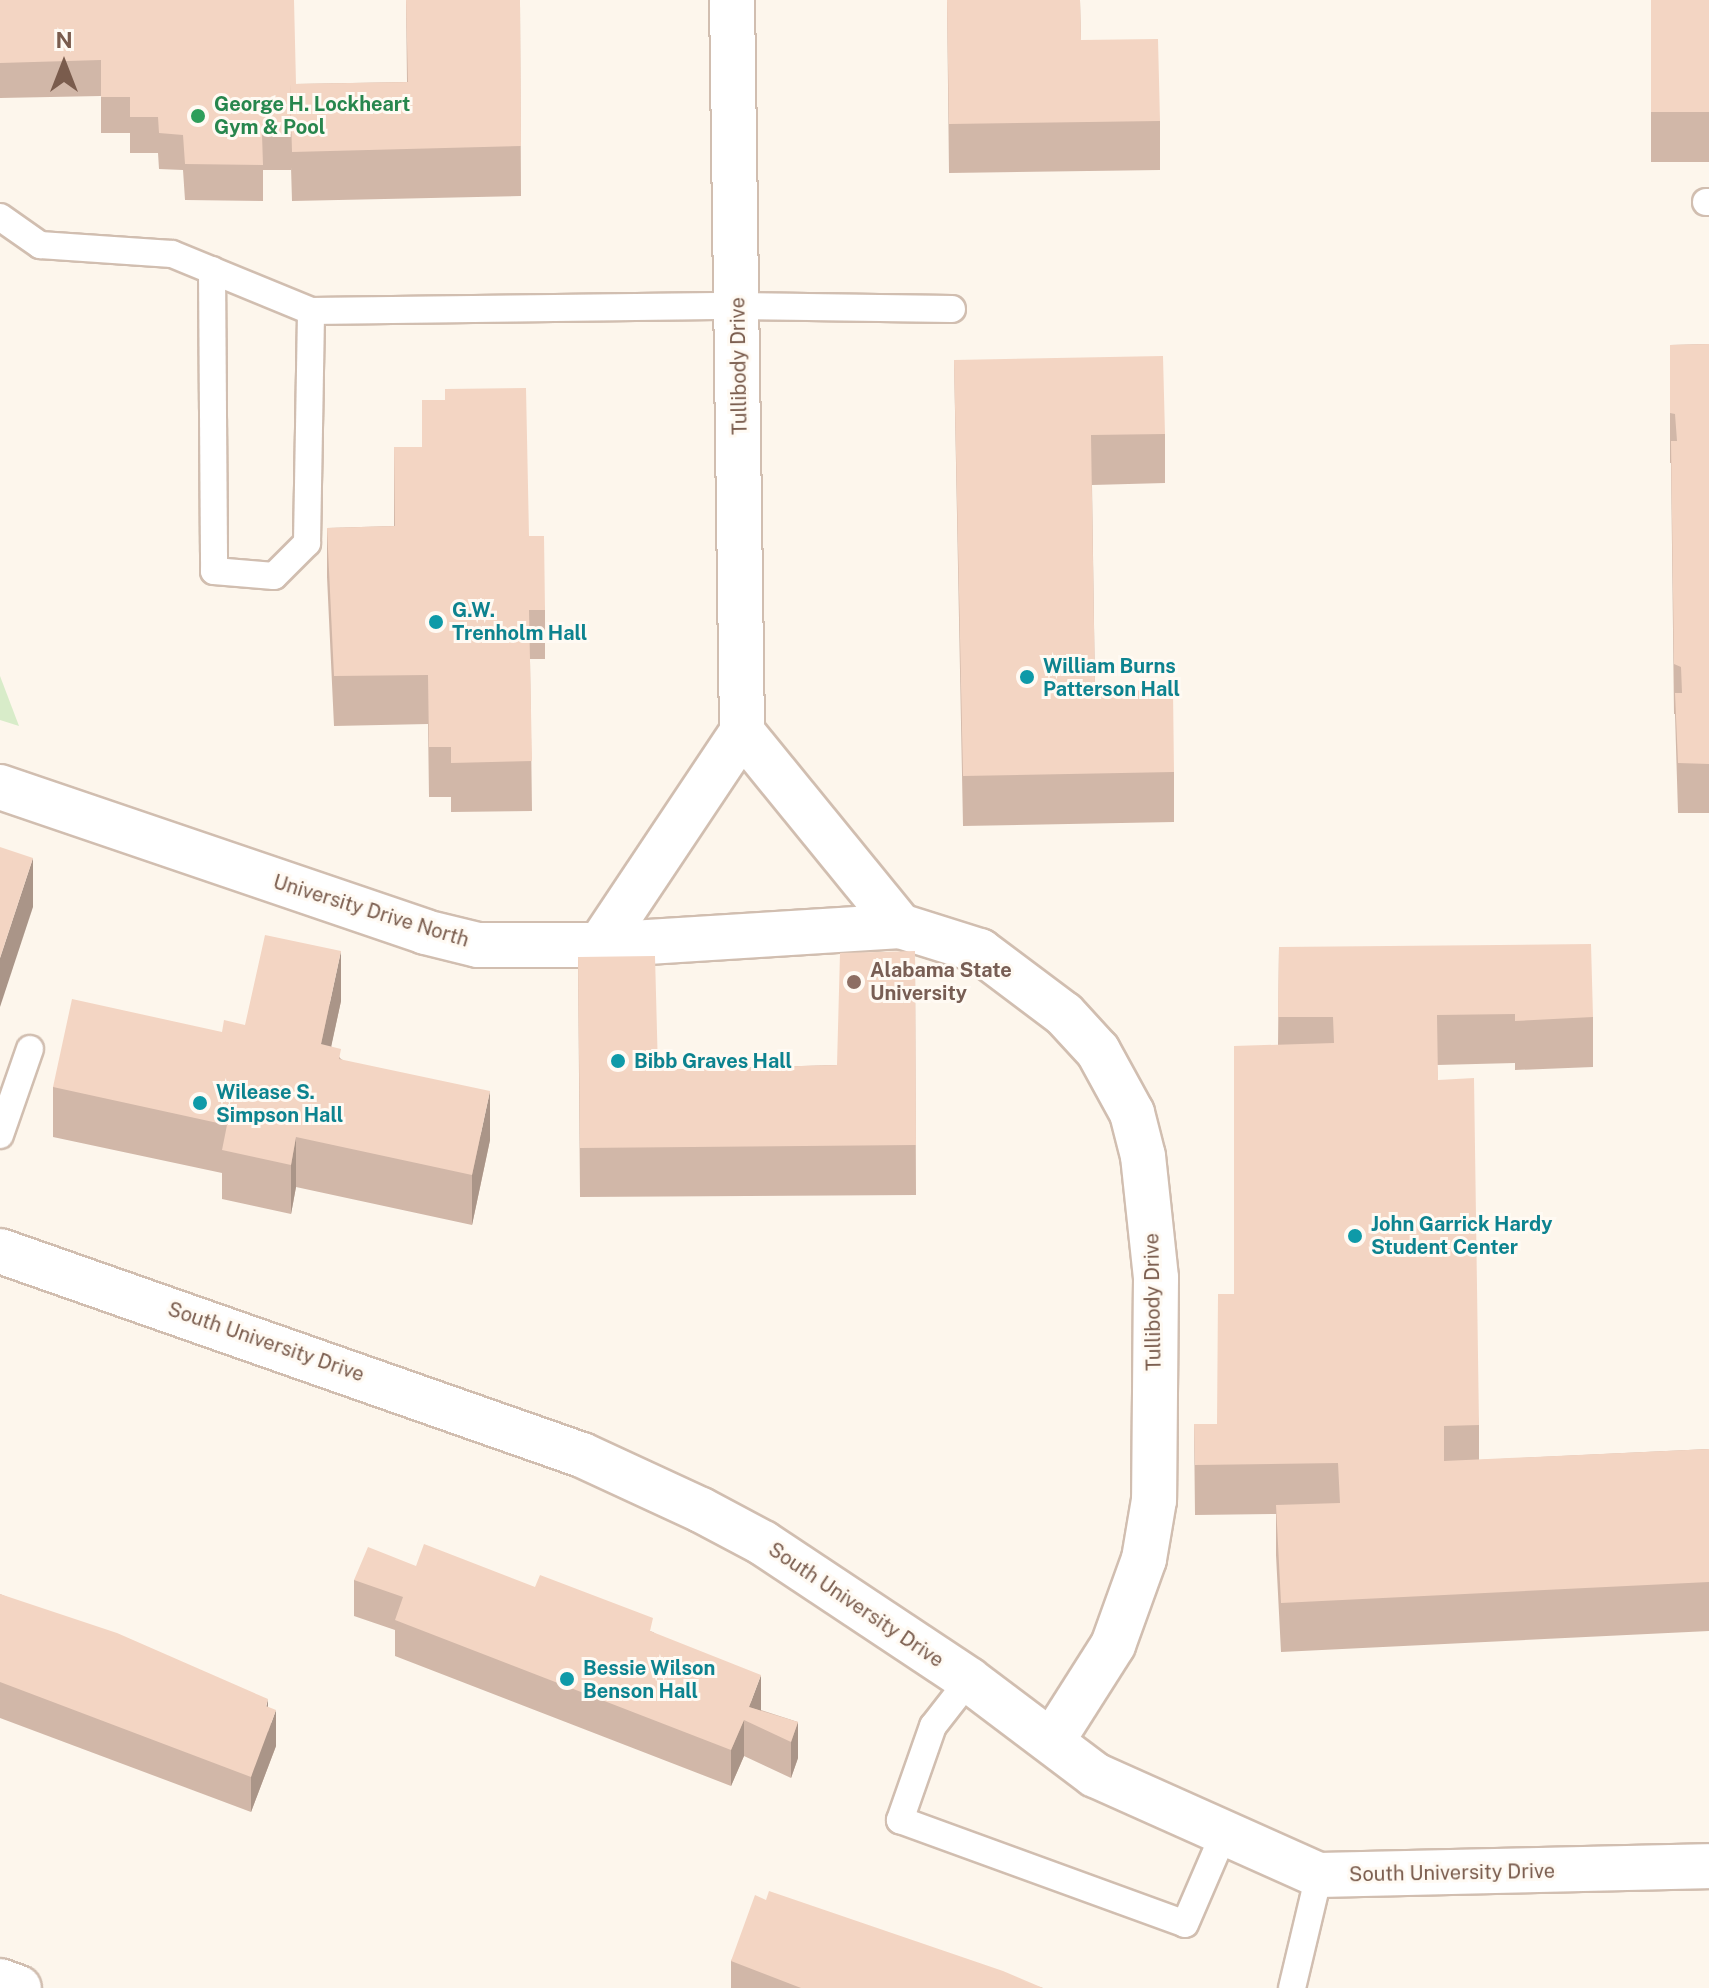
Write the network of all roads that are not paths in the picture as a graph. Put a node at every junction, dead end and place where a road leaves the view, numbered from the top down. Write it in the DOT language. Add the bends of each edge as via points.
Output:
graph roads {
  1 [pos="732,0"];
  2 [pos="0,217"];
  3 [pos="212,270"];
  4 [pos="737,306"];
  5 [pos="952,309"];
  6 [pos="311,311"];
  7 [pos="742,732"];
  8 [pos="0,787"];
  9 [pos="900,926"];
  10 [pos="600,945"];
  11 [pos="30,1049"];
  12 [pos="0,1135"];
  13 [pos="0,1251"];
  14 [pos="969,1680"];
  15 [pos="1052,1741"];
  16 [pos="1225,1831"];
  17 [pos="1709,1866"];
  18 [pos="1319,1875"];
  19 [pos="0,1981"];
  20 [pos="19,1988"];
  21 [pos="1292,1988"];
  1 -- 4 [label="street, Tullibody Drive"];
  2 -- 3 [label="lane" via="40,245 172,254"];
  3 -- 6 [label="lane"];
  3 -- 6 [label="lane" via="214,571 274,576 307,543"];
  4 -- 5 [label="lane"];
  4 -- 6 [label="lane"];
  4 -- 7 [label="street, Tullibody Drive"];
  7 -- 9 [label="street"];
  7 -- 10 [label="street"];
  8 -- 10 [label="street, University Drive North" via="425,932 478,945"];
  9 -- 10 [label="street, University Drive North"];
  9 -- 15 [label="street, Tullibody Drive" via="980,951 1064,1014 1120,1086 1143,1156 1156,1278 1154,1500 1144,1559 1113,1645"];
  11 -- 12 [label="lane"];
  13 -- 14 [label="street, South University Drive" via="582,1455 763,1543"];
  14 -- 15 [label="street, South University Drive"];
  14 -- 16 [label="lane" via="933,1726 900,1820 1185,1924"];
  15 -- 16 [label="street, South University Drive" via="1095,1775"];
  16 -- 18 [label="street, South University Drive"];
  17 -- 18 [label="street, South University Drive"];
  18 -- 21 [label="lane"];
  19 -- 20 [label="street"];
}
